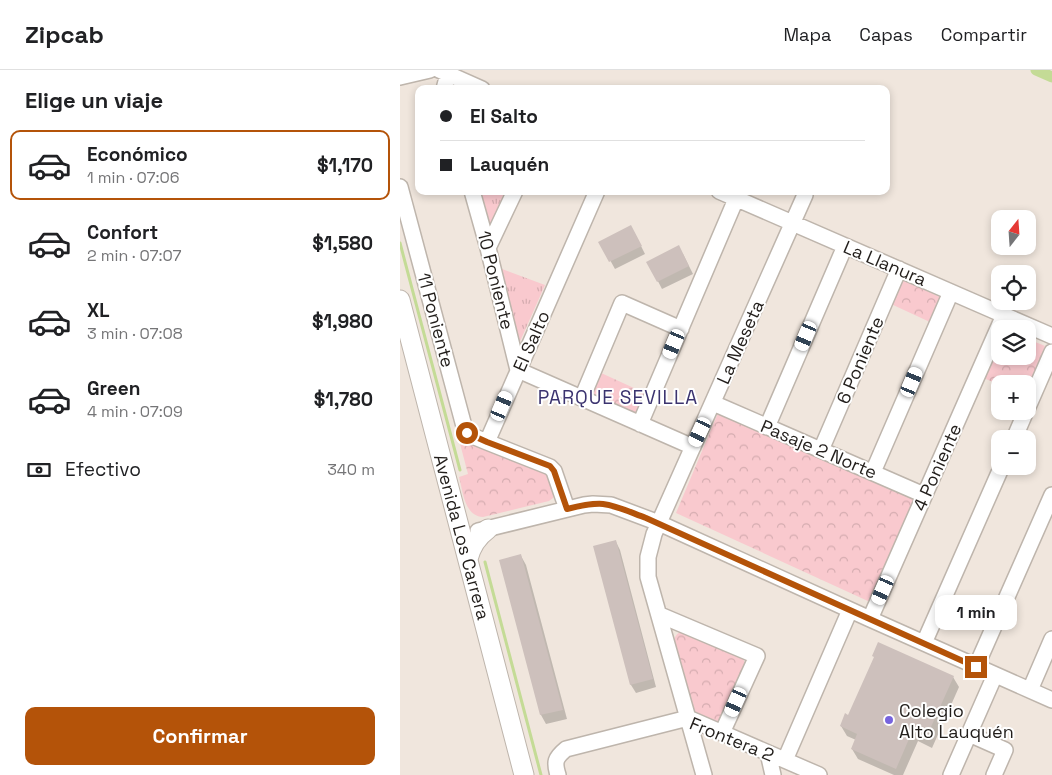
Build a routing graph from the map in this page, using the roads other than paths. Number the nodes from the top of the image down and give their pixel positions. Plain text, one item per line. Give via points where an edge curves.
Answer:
1 (430, 70) edge
2 (444, 72) edge
3 (400, 77) edge
4 (444, 85) edge
5 (473, 85) edge
6 (400, 186) edge
7 (473, 195) edge
8 (513, 195) edge
9 (595, 195) edge
10 (728, 195) edge
11 (805, 195) dead end
12 (736, 199) junction
13 (793, 223) junction
14 (845, 246) junction
15 (488, 248) junction
16 (899, 269) junction
17 (951, 292) junction
18 (400, 300) edge
19 (1004, 315) junction
20 (681, 329) junction
21 (1052, 336) edge
22 (1052, 352) edge
23 (518, 370) junction
24 (1036, 389) edge
25 (582, 398) junction
26 (713, 403) junction
27 (640, 424) junction
28 (767, 426) junction
29 (487, 442) junction
30 (693, 447) junction
31 (821, 450) junction
32 (873, 472) junction
33 (998, 475) edge
34 (924, 495) junction
35 (1052, 495) edge
36 (567, 509) junction
37 (455, 512) junction
38 (659, 524) junction
39 (488, 529) junction
40 (462, 536) junction
41 (468, 559) junction
42 (850, 610) junction
43 (660, 615) junction
44 (870, 619) junction
45 (1052, 639) edge
46 (924, 643) junction
47 (976, 667) junction
48 (995, 675) junction
49 (1030, 690) junction
50 (1052, 700) edge
51 (688, 718) junction
52 (722, 733) junction
53 (969, 734) junction
54 (768, 753) junction
55 (785, 760) junction
56 (524, 775) edge
57 (558, 775) edge
58 (704, 775) edge
59 (773, 775) edge
60 (819, 775) edge
61 (952, 775) edge
62 (994, 775) edge

1 - 3 street
2 - 4 street
2 - 5 street
6 - 29 street, 11 Poniente via 465,430
7 - 15 street, 10 Poniente
8 - 15 street
9 - 23 street, El Salto
10 - 12 street, La Llanura
11 - 13 street, La Meseta
12 - 13 street, La Llanura
12 - 20 street
13 - 14 street, La Llanura
13 - 26 street, La Meseta
14 - 16 street, La Llanura
14 - 28 street
15 - 23 street, 10 Poniente
16 - 17 street, La Llanura
16 - 31 street, 6 Poniente
17 - 19 street, La Llanura
17 - 32 street
18 - 37 main road, Avenida Los Carrera
19 - 21 street, La Llanura
19 - 34 street, 4 Poniente
20 - 25 street via 622,303
20 - 27 street
22 - 24 street
23 - 25 street
23 - 29 street, El Salto
25 - 27 street
26 - 28 street, Pasaje 2 Norte
26 - 30 street, La Meseta
27 - 30 street
28 - 31 street, Pasaje 2 Norte
29 - 36 street via 550,466
30 - 38 street, La Meseta
31 - 32 street, Pasaje 2 Norte
32 - 34 street, Pasaje 2 Norte
33 - 46 street
34 - 44 street, 4 Poniente
35 - 47 street
36 - 38 street via 602,504
36 - 39 street
37 - 39 main road
37 - 40 main road, Avenida Los Carrera
38 - 42 street
38 - 43 street, La Meseta via 650,545 647,567
39 - 40 street
39 - 41 main road via 473,544
40 - 41 main road, Avenida Los Carrera
41 - 56 main road, Avenida Los Carrera
42 - 44 street
42 - 55 street
43 - 51 street, La Meseta
43 - 52 street via 757,656
44 - 46 street
45 - 49 street
46 - 47 street
47 - 48 street
48 - 49 street
48 - 53 street
49 - 50 street
51 - 52 street, Frontera 2
51 - 57 street, Frontera 2 via 566,749 558,756 555,765
51 - 58 street, La Meseta
52 - 54 street, Frontera 2
53 - 61 street
53 - 62 street via 1005,750
54 - 55 street, Frontera 2
54 - 59 street
55 - 60 street, Frontera 2

